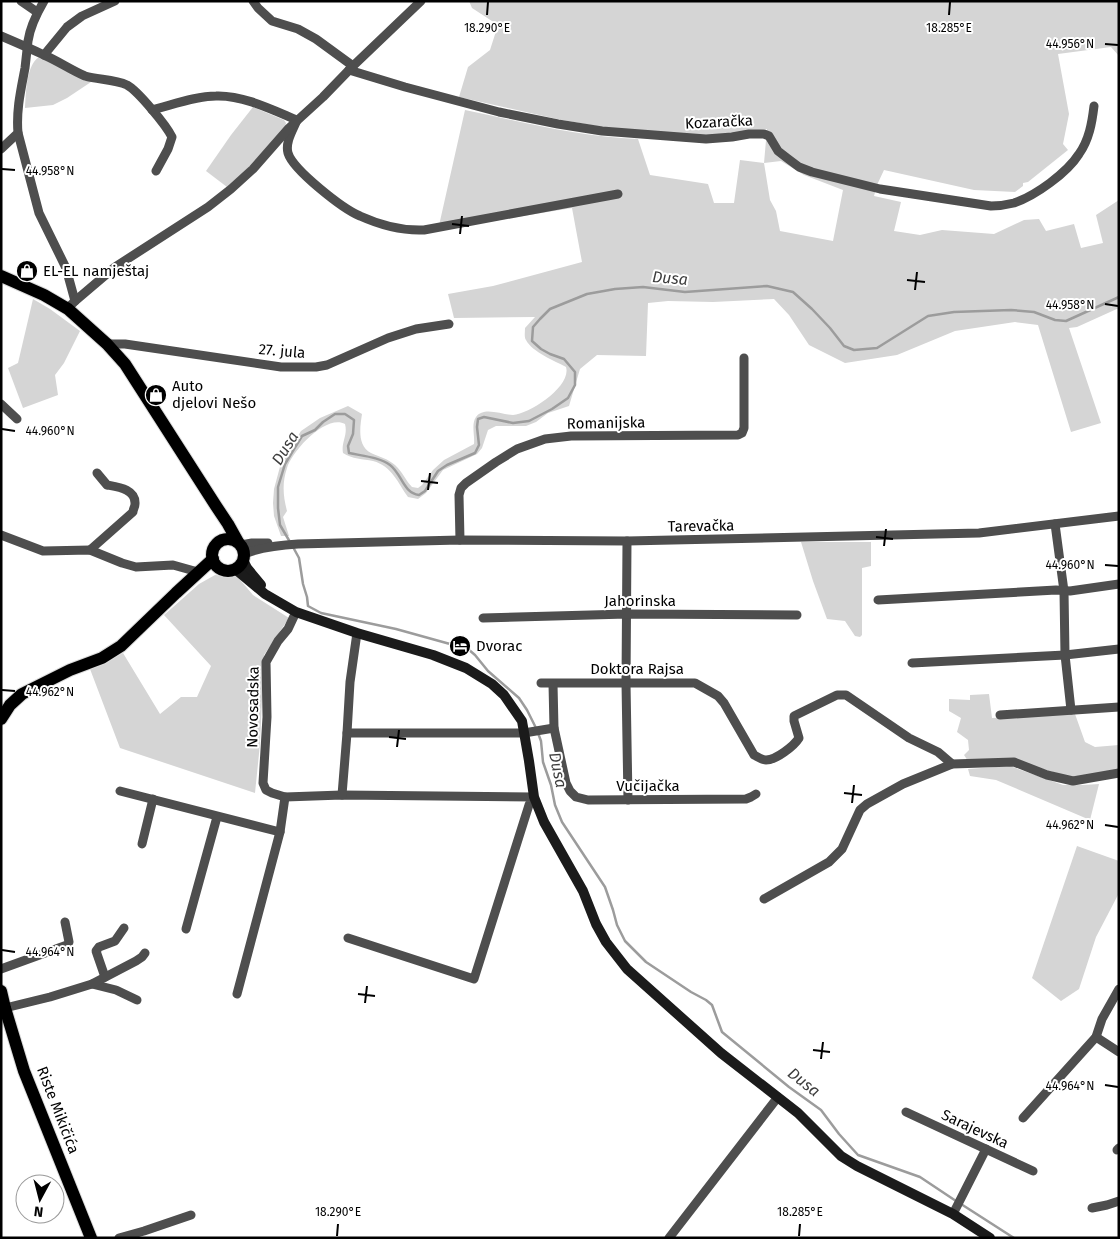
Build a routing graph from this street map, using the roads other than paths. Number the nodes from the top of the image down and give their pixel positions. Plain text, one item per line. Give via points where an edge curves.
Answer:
1 (21, 1) edge
2 (44, 1) edge
3 (115, 1) edge
4 (254, 1) edge
5 (421, 1) edge
6 (37, 12) junction
7 (1, 36) edge
8 (28, 49) junction
9 (44, 55) junction
10 (351, 68) junction
11 (1094, 106) dead end
12 (152, 110) junction
13 (297, 120) junction
14 (18, 133) junction
15 (1, 149) edge
16 (156, 171) dead end
17 (618, 194) dead end
18 (1, 276) edge
19 (71, 305) junction
20 (449, 324) dead end
21 (107, 344) junction
22 (744, 358) dead end
23 (1, 404) edge
24 (17, 419) dead end
25 (97, 473) dead end
26 (216, 506) junction
27 (1119, 516) edge
28 (1055, 524) junction
29 (1, 535) edge
30 (460, 540) junction
31 (220, 541) junction
32 (627, 541) junction
33 (90, 550) junction
34 (240, 554) junction
35 (217, 564) junction
36 (198, 572) junction
37 (1119, 584) edge
38 (1064, 591) junction
39 (176, 593) junction
40 (878, 600) dead end
41 (296, 612) junction
42 (627, 614) junction
43 (797, 615) dead end
44 (483, 618) dead end
45 (357, 633) junction
46 (1119, 649) edge
47 (1065, 655) junction
48 (912, 664) dead end
49 (626, 682) junction
50 (540, 684) dead end
51 (553, 684) junction
52 (1119, 707) edge
53 (1071, 710) junction
54 (2, 711) edge
55 (1000, 715) dead end
56 (551, 728) junction
57 (527, 732) junction
58 (347, 733) junction
59 (952, 764) junction
60 (1119, 773) edge
61 (120, 791) dead end
62 (756, 794) dead end
63 (342, 795) junction
64 (284, 797) junction
65 (534, 797) junction
66 (153, 799) junction
67 (628, 800) junction
68 (217, 816) junction
69 (280, 832) junction
70 (142, 844) dead end
71 (764, 899) dead end
72 (65, 922) dead end
73 (124, 928) dead end
74 (186, 929) dead end
75 (348, 938) dead end
76 (145, 953) dead end
77 (1, 969) edge
78 (106, 977) junction
79 (92, 984) junction
80 (1119, 989) edge
81 (1, 992) edge
82 (237, 994) dead end
83 (136, 1000) dead end
84 (5, 1008) junction
85 (1096, 1037) junction
86 (1119, 1052) edge
87 (778, 1098) junction
88 (906, 1112) dead end
89 (1023, 1118) dead end
90 (986, 1149) junction
91 (1033, 1171) dead end
92 (1119, 1201) edge
93 (1092, 1208) dead end
94 (955, 1211) junction
95 (191, 1215) dead end
96 (91, 1238) edge
97 (119, 1238) edge
98 (669, 1238) edge
99 (990, 1238) edge

1 - 6 street
2 - 6 street
3 - 9 street via 82,16 67,27
4 - 10 street, Kozaračka via 272,21 316,39
5 - 10 street
6 - 8 street
7 - 8 street
8 - 9 street
8 - 14 street via 19,99
9 - 12 street via 87,76 127,85
10 - 11 street, Kozaračka via 387,82 558,124 602,131 706,139 764,134 769,136 778,151 799,167 812,172 880,189 1002,206 1023,199 1065,170 1085,143
10 - 13 street
12 - 13 street via 204,97 232,97
12 - 16 street via 172,137
13 - 17 street via 288,142 292,162 308,179 358,215 385,225 424,230
13 - 19 street via 231,189 115,268
14 - 15 street
14 - 19 street via 39,213 66,268
18 - 19 main road
19 - 21 main road
20 - 21 street, 27. jula via 416,329 388,338 327,365 300,368
21 - 26 main road via 125,364
22 - 30 street, Romanijska via 742,433 545,439 517,450 466,482 459,495
23 - 24 street
25 - 33 street via 107,486 126,489 135,503 133,512
26 - 31 main road via 223,533
26 - 34 main road via 228,524
27 - 28 street, Tarevačka
28 - 32 street, Tarevačka via 978,533
28 - 38 street
29 - 33 street via 43,551
30 - 32 street, Tarevačka
30 - 34 street, Tarevačka via 291,544
31 - 34 main road via 229,539
31 - 35 main road via 213,549
32 - 42 street
33 - 36 street via 136,566 173,565
34 - 35 main road via 227,571
34 - 41 main road via 259,590
35 - 36 main road
35 - 39 main road via 208,574
36 - 39 main road
37 - 38 street
38 - 40 street
38 - 47 street
39 - 54 main road via 121,646 102,658 22,694
41 - 45 main road
41 - 64 street, Novosadska via 266,662 264,783 266,790
42 - 43 street, Jahorinska
42 - 44 street, Jahorinska
42 - 49 street
45 - 57 main road via 434,655 466,668 504,695
45 - 58 street
46 - 47 street
47 - 48 street
47 - 53 street
49 - 51 street, Doktora Rajsa
49 - 59 street, Doktora Rajsa via 695,683 710,690 724,703 754,755 761,759 773,759 796,743 799,738 794,716 837,695 846,695
49 - 67 street
50 - 51 street, Doktora Rajsa
51 - 56 street
52 - 53 street
53 - 55 street
56 - 57 street
56 - 67 street, Vučijačka via 566,783 576,798
57 - 58 street
57 - 65 main road
58 - 63 street
59 - 60 street via 1014,762 1047,776 1073,781
59 - 71 street via 903,784 867,804 860,810 842,849 829,862
61 - 66 street
62 - 67 street, Vučijačka via 746,799
63 - 64 street
63 - 65 street
64 - 69 street
65 - 75 street via 474,979
65 - 87 main road via 603,936 627,969 688,1025
66 - 68 street
66 - 70 street
68 - 69 street
68 - 74 street
69 - 82 street
72 - 77 street via 69,938 66,945
73 - 78 street via 115,941 96,951
76 - 78 street
78 - 79 street
79 - 83 street via 116,990
79 - 84 street
80 - 85 street
81 - 84 main road, Riste Mikičića
84 - 96 main road, Riste Mikičića via 24,1071
85 - 86 street
85 - 89 street
87 - 94 main road via 798,1113 841,1156
87 - 98 street
88 - 90 street, Sarajevska
90 - 91 street, Sarajevska
90 - 94 street
92 - 93 street
94 - 99 main road
95 - 97 street

